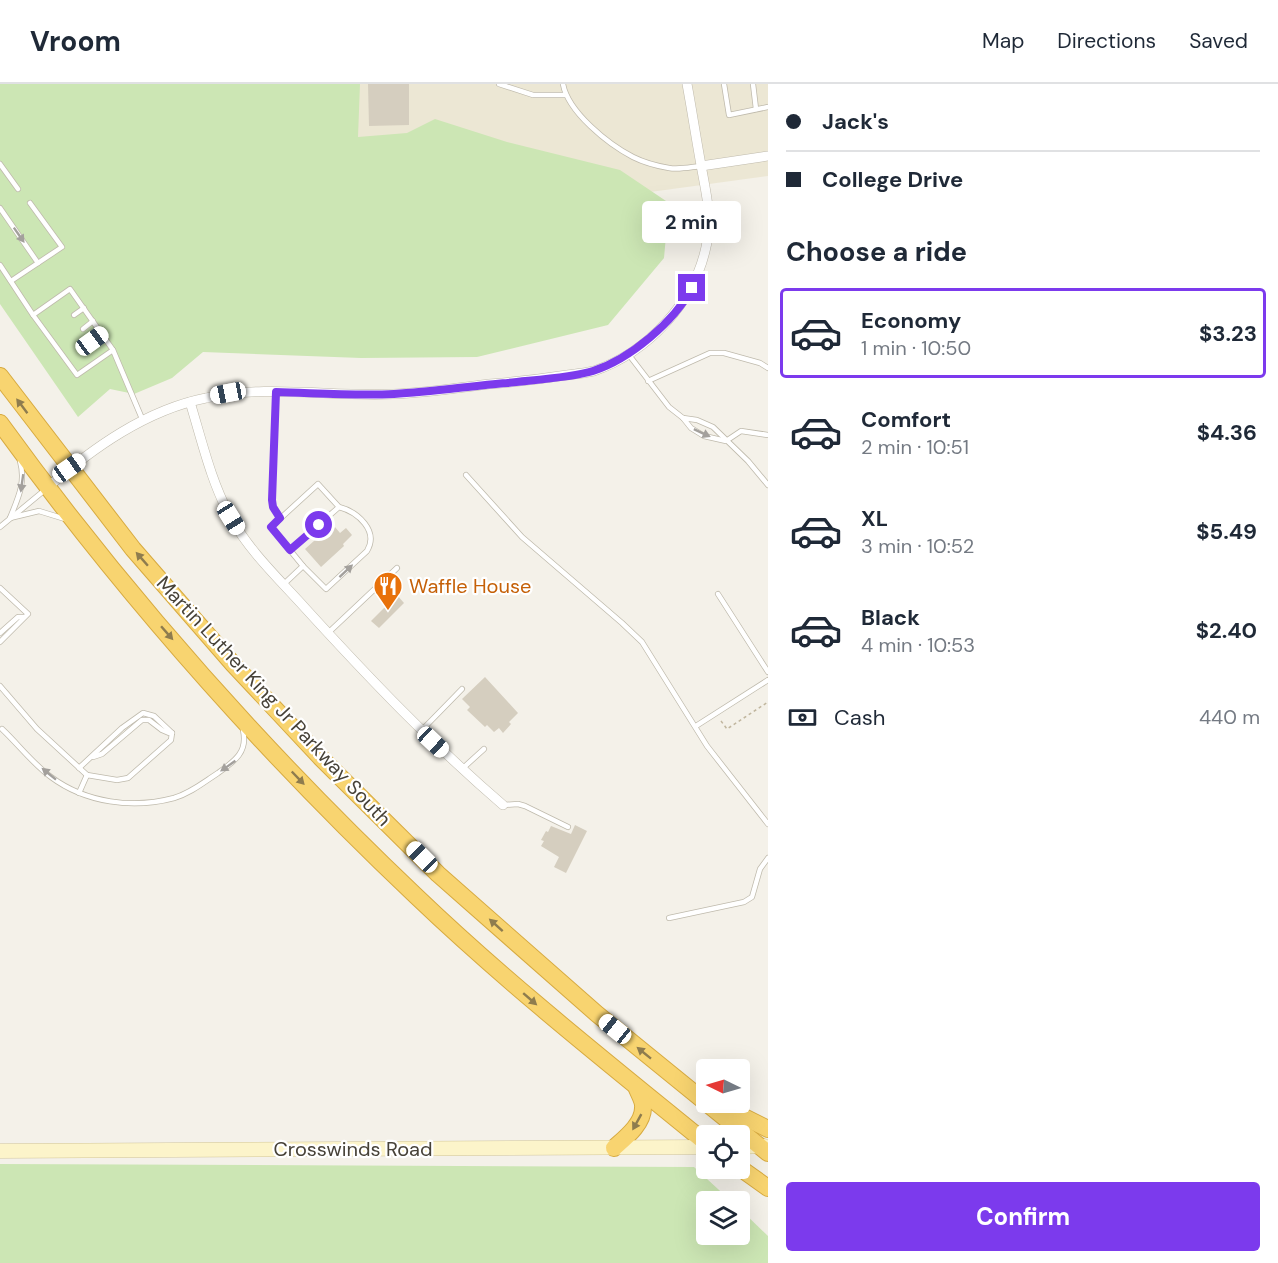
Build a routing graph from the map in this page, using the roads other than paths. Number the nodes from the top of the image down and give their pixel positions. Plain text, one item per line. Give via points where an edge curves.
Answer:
1 (498, 84) edge
2 (563, 84) edge
3 (687, 84) edge
4 (724, 84) edge
5 (753, 84) edge
6 (565, 95) junction
7 (768, 107) edge
8 (756, 109) junction
9 (768, 156) edge
10 (0, 164) edge
11 (701, 166) junction
12 (18, 189) dead end
13 (30, 204) dead end
14 (0, 208) edge
15 (38, 263) junction
16 (0, 265) edge
17 (11, 281) junction
18 (84, 308) junction
19 (33, 315) junction
20 (74, 315) dead end
21 (93, 321) junction
22 (54, 329) dead end
23 (82, 329) dead end
24 (47, 334) junction
25 (102, 334) junction
26 (92, 341) dead end
27 (63, 344) dead end
28 (57, 348) junction
29 (113, 350) junction
30 (627, 353) junction
31 (72, 355) dead end
32 (66, 360) junction
33 (768, 368) edge
34 (0, 376) edge
35 (648, 381) junction
36 (276, 392) junction
37 (190, 402) junction
38 (683, 418) junction
39 (143, 421) junction
40 (0, 423) edge
41 (768, 435) edge
42 (726, 441) junction
43 (16, 446) junction
44 (69, 468) junction
45 (466, 476) dead end
46 (768, 486) edge
47 (48, 487) junction
48 (339, 507) junction
49 (10, 518) junction
50 (280, 518) junction
51 (76, 523) junction
52 (0, 527) edge
53 (290, 550) junction
54 (303, 566) junction
55 (397, 568) dead end
56 (284, 584) junction
57 (0, 588) edge
58 (718, 594) dead end
59 (24, 617) junction
60 (0, 633) edge
61 (328, 633) junction
62 (0, 642) edge
63 (768, 672) edge
64 (768, 680) edge
65 (0, 686) edge
66 (462, 689) dead end
67 (238, 716) junction
68 (696, 726) junction
69 (1, 729) edge
70 (421, 731) junction
71 (484, 749) dead end
72 (80, 768) junction
73 (462, 770) junction
74 (87, 775) junction
75 (79, 793) junction
76 (503, 805) joint
77 (768, 824) edge
78 (568, 827) dead end
79 (768, 858) edge
80 (669, 918) dead end
81 (637, 1089) junction
82 (690, 1090) junction
83 (696, 1093) edge
84 (737, 1113) edge
85 (768, 1129) edge
86 (696, 1137) edge
87 (696, 1145) edge
88 (750, 1147) edge
89 (614, 1148) junction
90 (765, 1148) edge
91 (0, 1151) edge
92 (750, 1175) edge
93 (768, 1188) edge

1 - 6 lane via 533,95
2 - 6 lane
3 - 11 street
4 - 8 lane via 729,115
5 - 8 lane
6 - 11 lane via 601,135 633,157 670,168
7 - 8 lane
9 - 11 street
10 - 12 lane
11 - 30 street via 710,221 698,275 685,300 666,322
13 - 15 lane via 62,247
14 -> 15 lane
15 - 17 lane
16 - 17 lane
17 - 19 lane
18 - 19 lane via 70,289
18 - 20 lane
18 - 21 lane
19 - 24 lane
21 - 23 lane
21 - 25 lane
22 - 24 lane
24 - 28 lane
25 - 26 lane
25 - 29 lane
27 - 28 lane
28 - 32 lane
29 - 32 lane via 77,375
29 - 39 lane
30 - 35 lane
30 - 36 street via 592,371 543,379 393,394
31 - 32 lane
33 - 35 lane via 724,353 710,353
44 -> 34 highway, Martin Luther King Jr Parkway South
35 - 38 lane
36 - 37 street via 228,393
36 - 50 lane via 272,500
37 - 39 street
37 - 56 street via 214,479 231,518
38 -> 42 lane via 704,436
38 - 42 lane via 713,427
39 - 44 street
40 - 43 highway, Martin Luther King Jr Parkway South
41 - 42 lane via 741,431
42 - 46 lane
43 - 47 highway, Martin Luther King Jr Parkway South
43 -> 49 lane via 24,473 23,489
44 - 47 street
82 -> 44 highway, Martin Luther King Jr Parkway South via 438,874 321,758 133,549
45 - 68 lane via 522,537 642,642
47 - 49 lane
47 - 51 highway, Martin Luther King Jr Parkway South
48 - 50 lane via 318,484
48 - 53 lane
54 -> 48 lane via 326,589 369,548 369,530 356,513
49 - 51 lane via 39,511
49 - 52 lane
50 - 53 lane via 271,527
51 -> 67 highway, Martin Luther King Jr Parkway South
53 - 54 lane
54 - 56 lane
55 - 61 lane
56 - 61 street
57 - 59 lane via 28,614
58 - 63 lane
59 - 60 lane via 18,617
59 - 62 lane
61 - 70 street
64 - 68 lane
65 - 72 lane via 37,729
66 - 70 lane
67 -> 75 lane via 245,746 238,759 196,789 176,798 145,803 108,802
67 -> 81 highway, Martin Luther King Jr Parkway South via 418,898
68 - 77 lane
75 -> 69 lane via 51,777
70 - 73 street
71 - 73 lane
72 - 74 lane
72 - 74 lane via 142,720 172,733 171,740 128,778
73 - 76 street
74 - 75 lane
76 - 78 lane via 525,806
79 - 80 lane via 760,869 752,897 744,902
81 - 86 highway, Martin Luther King Jr Parkway South
81 -> 89 highway via 644,1106 641,1116
82 - 83 highway
82 - 90 highway
84 - 85 highway
87 - 89 street, Crosswinds Road
88 - 90 street
89 - 91 street, Crosswinds Road
92 - 93 highway

